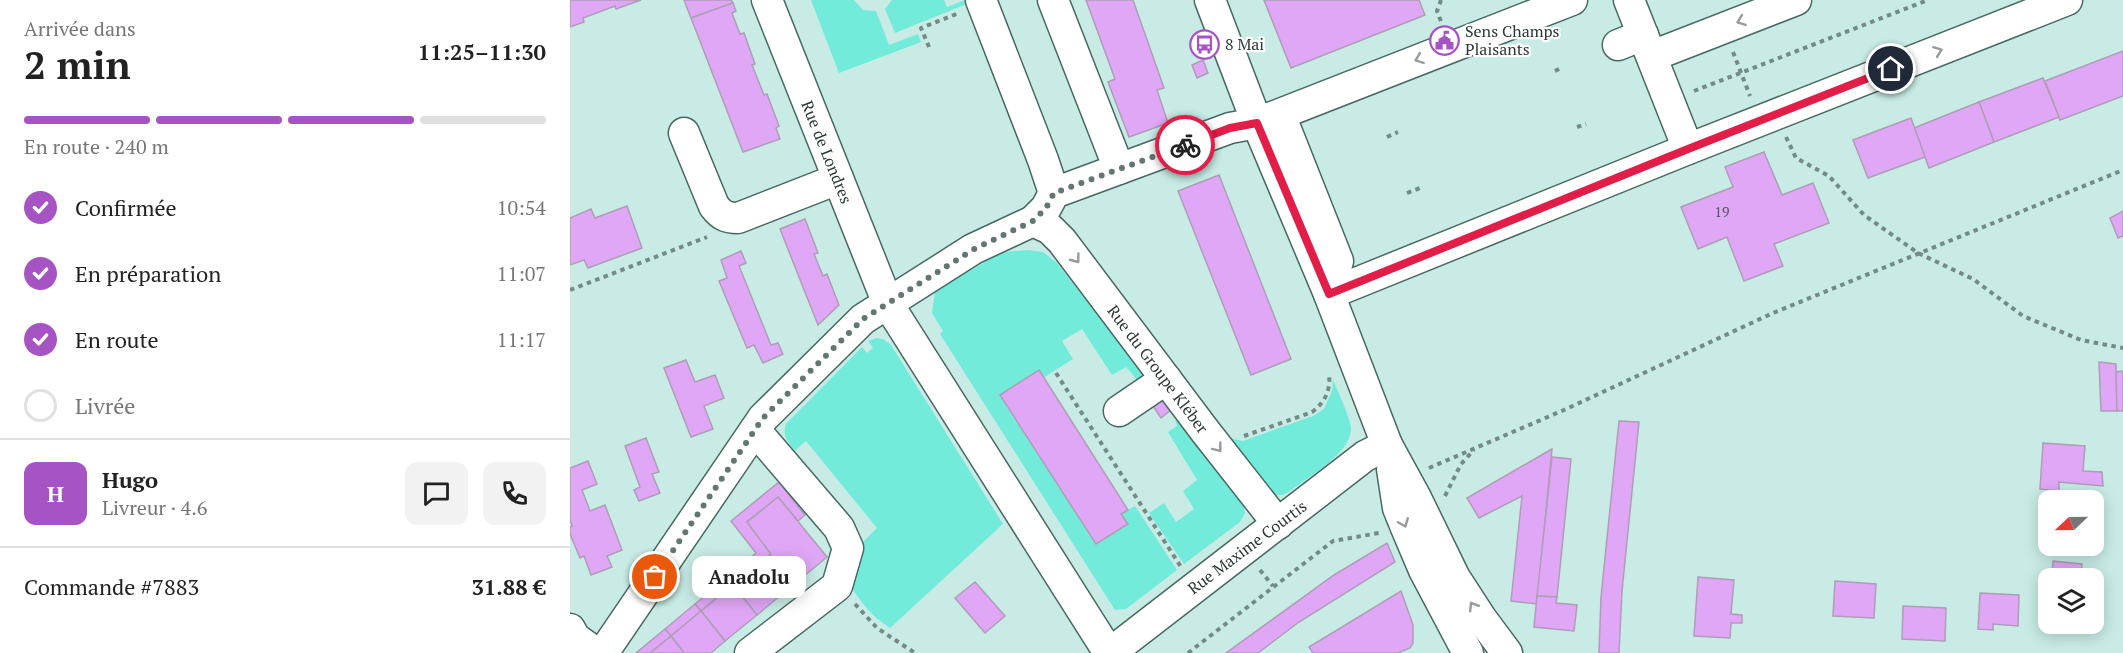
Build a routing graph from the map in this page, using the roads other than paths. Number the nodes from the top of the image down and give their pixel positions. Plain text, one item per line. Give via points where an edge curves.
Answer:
1 (766, 0) edge
2 (1053, 0) edge
3 (1210, 0) edge
4 (1572, 0) edge
5 (1629, 0) edge
6 (1796, 0) edge
7 (2067, 0) edge
8 (982, 2) edge
9 (1638, 45) junction
10 (1264, 120) junction
11 (684, 133) dead end
12 (1688, 149) junction
13 (1119, 169) junction
14 (838, 179) junction
15 (1054, 193) junction
16 (1033, 221) junction
17 (1329, 294) junction
18 (888, 304) junction
19 (1166, 379) junction
20 (1119, 411) dead end
21 (755, 430) junction
22 (1388, 445) junction
23 (1278, 524) junction
24 (1424, 570) junction
25 (570, 629) edge
26 (596, 653) edge
27 (603, 653) edge
28 (750, 653) edge
29 (1110, 653) edge
30 (1450, 653) edge
31 (1467, 653) edge
32 (1507, 653) edge

1 - 14 street, Rue de Londres
2 - 13 street
3 - 10 street
4 -> 10 street
5 - 9 street
6 -> 9 street
12 -> 7 street
8 - 15 street via 1012,98
9 - 12 street via 1658,98
10 - 13 street via 1230,128
10 - 17 street
10 - 17 street via 1285,127 1328,224 1338,261
11 - 14 street via 714,206 728,218 738,218
12 - 17 street
13 - 15 street
14 - 18 street, Rue de Londres
15 - 16 street
16 - 18 street via 974,249
16 -> 19 street, Rue du Groupe Kléber via 1050,229 1062,241
17 - 22 street
18 - 21 street via 863,319
18 - 29 street, Rue de Londres
19 - 20 street
19 -> 23 street, Rue du Groupe Kléber
21 - 27 street
21 - 28 street via 839,528 848,548 837,585
22 - 23 street, Rue Maxime Courtis via 1365,456
22 -> 24 street via 1398,508
32 -> 22 street via 1455,578
23 - 29 street, Rue Maxime Courtis
24 - 30 street via 1448,634
24 - 31 street
25 - 26 street via 575,638

